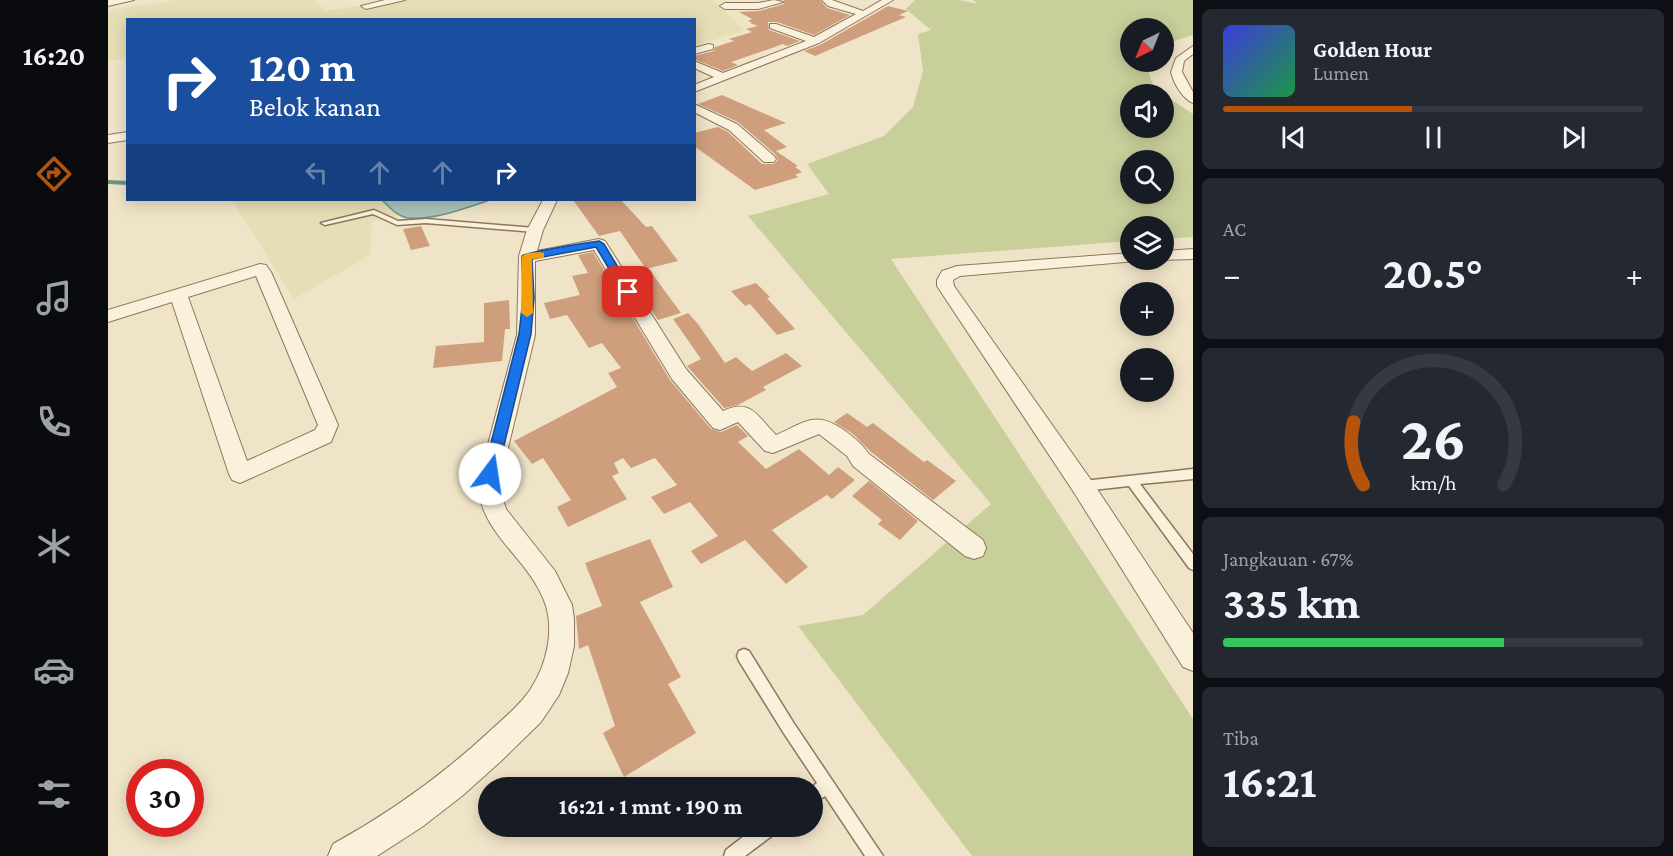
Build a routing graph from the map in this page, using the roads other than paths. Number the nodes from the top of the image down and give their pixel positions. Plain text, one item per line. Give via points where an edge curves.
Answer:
1 (130, 0) edge
2 (401, 0) edge
3 (775, 0) edge
4 (826, 0) edge
5 (883, 1) edge
6 (108, 3) edge
7 (366, 6) dead end
8 (725, 6) dead end
9 (865, 14) junction
10 (773, 26) dead end
11 (815, 41) junction
12 (709, 46) dead end
13 (1193, 49) edge
14 (696, 50) edge
15 (696, 65) edge
16 (723, 78) junction
17 (696, 88) edge
18 (1193, 99) edge
19 (696, 108) edge
20 (126, 136) edge
21 (108, 139) edge
22 (769, 159) dead end
23 (550, 201) edge
24 (325, 223) dead end
25 (535, 230) junction
26 (1193, 254) edge
27 (1174, 255) edge
28 (527, 256) junction
29 (1120, 259) edge
30 (178, 293) junction
31 (108, 316) edge
32 (1193, 474) edge
33 (1133, 483) junction
34 (1083, 486) junction
35 (974, 548) dead end
36 (1193, 564) edge
37 (744, 656) dead end
38 (1193, 657) edge
39 (827, 785) junction
40 (823, 788) edge
41 (757, 837) edge
42 (345, 856) edge
43 (732, 856) edge
44 (875, 856) edge

1 - 6 street
2 - 7 street
3 - 8 street via 778,2 758,6
4 - 9 street
5 - 9 street
9 - 11 street
10 - 11 street
11 - 16 street
12 - 14 street
13 - 18 street via 1177,62 1175,73
15 - 16 street
16 - 17 street
19 - 22 street via 733,127
20 - 21 street
23 - 25 street
24 - 25 lane via 374,212 397,223 426,221
25 - 28 street
26 - 27 street
28 - 35 street via 599,244 679,374 720,422 740,412 773,445 824,427
28 - 42 street via 525,334 490,474 488,498 497,517 555,594 562,624 555,671 542,698 491,751 429,803
29 - 34 street via 957,271 945,280
30 - 30 street via 240,474 322,436 328,425 263,272 255,269
30 - 31 street
32 - 33 lane
33 - 34 lane
33 - 36 lane
34 - 38 street
37 - 39 lane
39 - 40 lane
39 - 44 lane
41 - 43 lane

